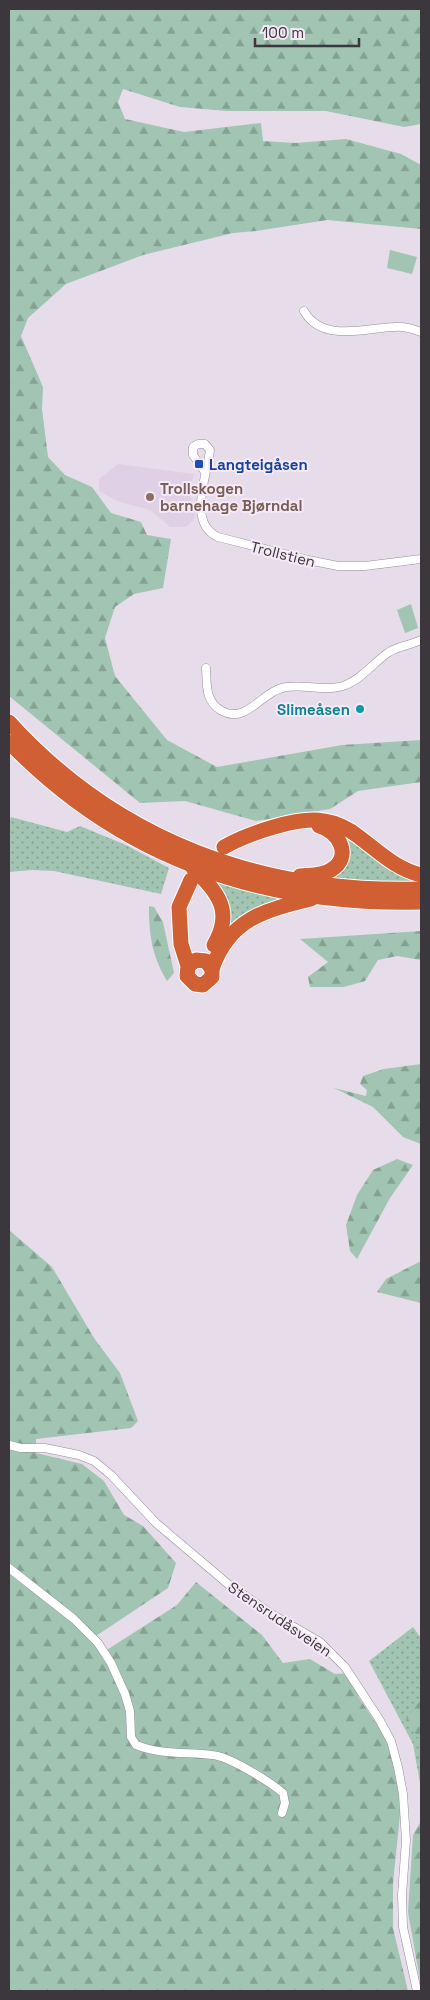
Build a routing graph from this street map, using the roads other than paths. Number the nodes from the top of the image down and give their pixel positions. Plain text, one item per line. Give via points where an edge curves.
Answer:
1 (304, 311) dead end
2 (421, 332) edge
3 (205, 472) dead end
4 (421, 559) edge
5 (421, 640) edge
6 (206, 668) dead end
7 (9, 722) edge
8 (9, 742) edge
9 (306, 822) junction
10 (224, 847) dead end
11 (188, 864) junction
12 (421, 875) edge
13 (280, 878) junction
14 (192, 880) dead end
15 (421, 889) edge
16 (318, 898) junction
17 (421, 902) edge
18 (200, 963) junction
19 (9, 1445) edge
20 (9, 1568) edge
21 (282, 1813) dead end
22 (417, 1991) edge

1 - 2 street via 312,323 332,329 356,332 394,327
3 - 4 street, Trollstien via 202,518 209,531 218,537 338,566
5 - 6 street via 389,652 347,684 282,688 239,714 224,713 211,702
7 - 13 highway via 67,778 140,826 224,863
8 - 11 highway via 80,804 116,828
9 - 10 highway via 259,832
9 - 12 highway via 324,821 339,825 398,866
9 - 13 highway via 327,828 336,835 342,846 339,862 324,873
11 - 16 highway via 257,887
11 - 18 highway via 216,893 224,913 218,938
13 - 15 highway via 357,888
14 - 18 highway via 179,907 181,944
16 - 17 highway via 354,902
16 - 18 highway via 271,909 237,928
19 - 22 street, Stensrudåsveien via 45,1448 94,1461 156,1523 228,1584 272,1615 320,1642 345,1667 391,1741 398,1766 406,1840 402,1921
20 - 21 street via 74,1619 98,1643 125,1694 130,1711 131,1737 136,1746 221,1757 283,1793

